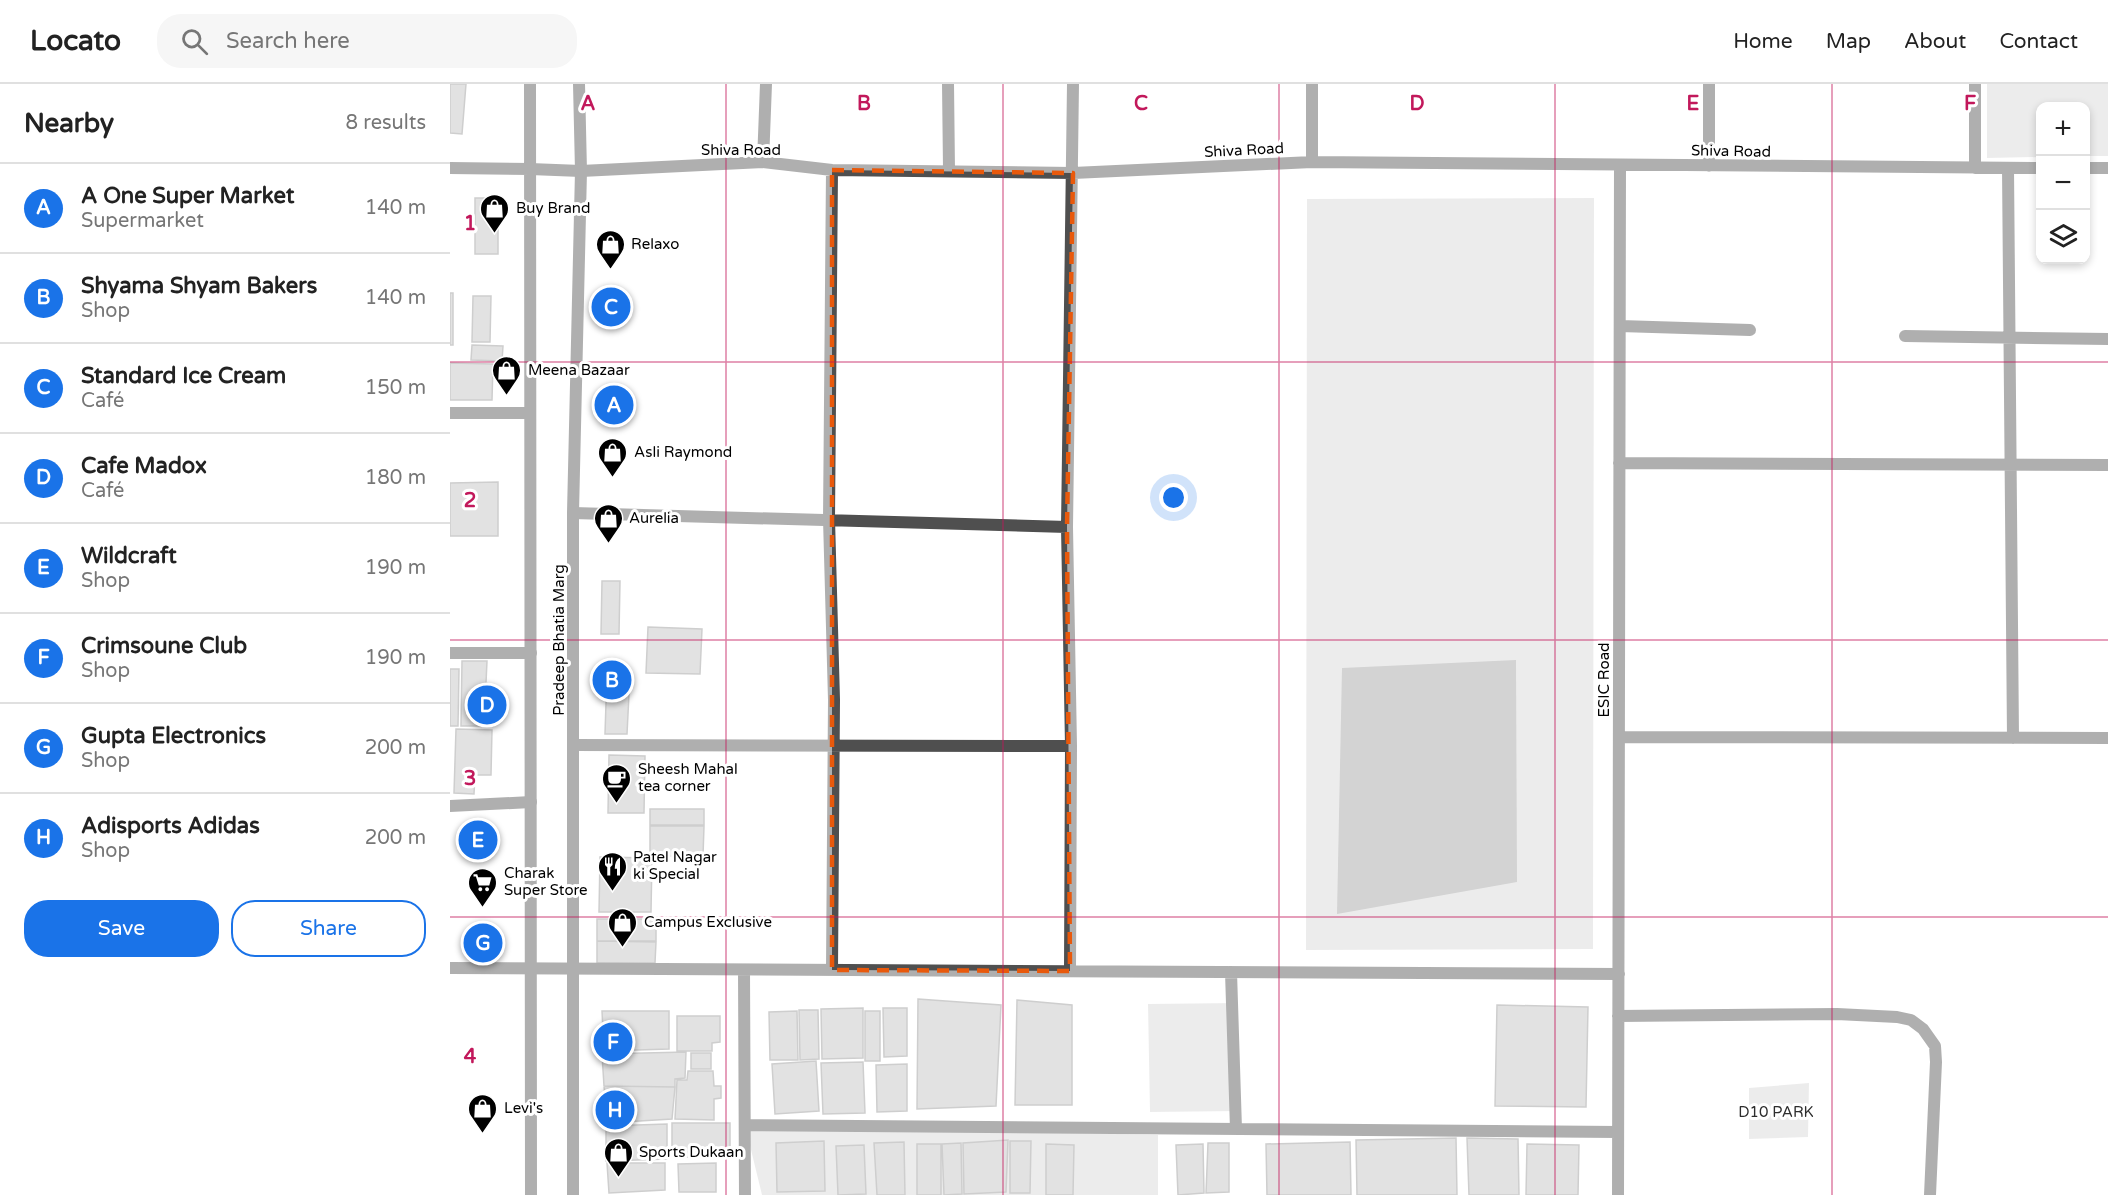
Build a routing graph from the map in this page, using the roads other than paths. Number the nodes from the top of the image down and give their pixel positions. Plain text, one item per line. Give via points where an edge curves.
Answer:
1 (530, 84) edge
2 (579, 84) edge
3 (765, 84) edge
4 (948, 84) edge
5 (1073, 84) edge
6 (1312, 84) edge
7 (1709, 84) edge
8 (1975, 84) edge
9 (763, 162) junction
10 (1312, 162) junction
11 (1620, 165) junction
12 (1709, 166) junction
13 (450, 168) edge
14 (1975, 168) junction
15 (2008, 168) junction
16 (2036, 168) edge
17 (2090, 168) edge
18 (2108, 168) edge
19 (530, 169) junction
20 (949, 169) junction
21 (832, 170) junction
22 (581, 171) junction
23 (1073, 173) junction
24 (1620, 326) junction
25 (1750, 330) dead end
26 (1905, 336) dead end
27 (2010, 339) junction
28 (2108, 339) edge
29 (450, 413) edge
30 (530, 413) junction
31 (1619, 463) junction
32 (2011, 464) junction
33 (2108, 465) edge
34 (573, 513) junction
35 (829, 519) junction
36 (1068, 527) junction
37 (450, 653) edge
38 (531, 653) junction
39 (1619, 737) junction
40 (2013, 738) junction
41 (2108, 738) edge
42 (574, 745) junction
43 (832, 745) junction
44 (1071, 746) junction
45 (531, 802) junction
46 (450, 806) edge
47 (450, 968) edge
48 (574, 968) junction
49 (531, 969) junction
50 (744, 970) junction
51 (832, 970) junction
52 (1070, 971) junction
53 (1231, 972) junction
54 (1619, 974) junction
55 (1618, 1016) junction
56 (745, 1125) junction
57 (1236, 1129) junction
58 (1618, 1132) junction
59 (531, 1195) edge
60 (573, 1195) edge
61 (745, 1195) edge
62 (1618, 1195) edge
63 (1930, 1195) edge

1 - 19 street, Pradeep Bhatia Marg
2 - 22 street, Pradeep Bhatia Marg
3 - 9 street
4 - 20 street
5 - 23 street
6 - 10 street
7 - 12 street
8 - 14 street
9 - 21 street, Shiva Road
9 - 22 street, Shiva Road
10 - 11 street, Shiva Road
10 - 23 street, Shiva Road
11 - 12 street, Shiva Road
11 - 24 street, ESIC Road
12 - 14 street, Shiva Road
13 - 19 street, Shiva Road
14 - 15 street, Shiva Road
15 - 16 street, Shiva Road
15 - 27 street
17 - 18 street
19 - 22 street, Shiva Road
19 - 30 street, Pradeep Bhatia Marg
20 - 21 street, Shiva Road
20 - 23 street, Shiva Road
21 - 35 street
22 - 34 street, Pradeep Bhatia Marg
23 - 36 street
24 - 25 street
24 - 31 street, ESIC Road
26 - 27 street
27 - 28 street
27 - 32 street
29 - 30 street
30 - 38 street, Pradeep Bhatia Marg
31 - 32 street
31 - 39 street, ESIC Road
32 - 33 street
32 - 40 street
34 - 35 street
34 - 42 street, Pradeep Bhatia Marg
35 - 36 street
35 - 43 street
36 - 44 street
37 - 38 street
38 - 45 street, Pradeep Bhatia Marg
39 - 40 street
39 - 54 street, ESIC Road
40 - 41 street
42 - 43 street
42 - 48 street, Pradeep Bhatia Marg
43 - 44 street
43 - 51 street
44 - 52 street
45 - 46 street
45 - 49 street, Pradeep Bhatia Marg
47 - 49 street
48 - 49 street
48 - 50 street
48 - 60 street, Pradeep Bhatia Marg
49 - 59 street, Pradeep Bhatia Marg
50 - 51 street
50 - 56 street
51 - 52 street
52 - 53 street
53 - 54 street
53 - 57 street
54 - 55 street, ESIC Road
55 - 58 street, ESIC Road
55 - 63 street via 1837,1014 1911,1020 1935,1046
56 - 57 street
56 - 61 street
57 - 58 street
58 - 62 street, ESIC Road

